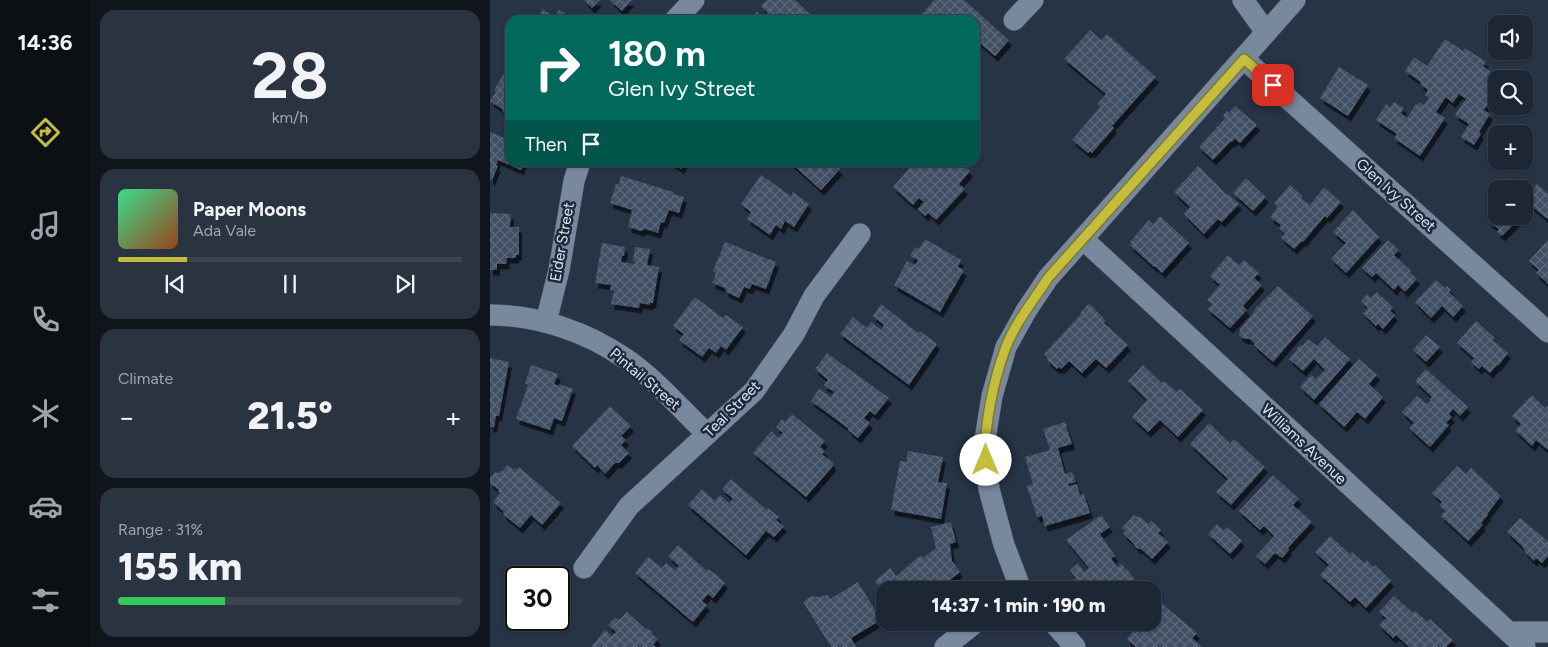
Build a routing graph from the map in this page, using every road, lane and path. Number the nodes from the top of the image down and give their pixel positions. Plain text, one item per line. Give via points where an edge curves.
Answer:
1 (694, 0) edge
2 (1033, 0) edge
3 (1243, 0) edge
4 (1295, 0) edge
5 (680, 15) edge
6 (1014, 20) dead end
7 (1266, 32) junction
8 (1244, 59) junction
9 (578, 167) edge
10 (860, 234) dead end
11 (1084, 240) junction
12 (490, 315) edge
13 (546, 322) junction
14 (1548, 332) edge
15 (707, 434) junction
16 (584, 568) dead end
17 (1017, 581) edge
18 (965, 631) edge
19 (1061, 631) edge
20 (1509, 632) junction
21 (1548, 632) edge
22 (946, 647) edge
23 (1076, 647) edge
24 (1525, 647) edge

1 - 5 street
2 - 6 street
3 - 7 street
4 - 7 street
7 - 8 street
8 - 11 street
8 - 14 street, Glen Ivy Street
9 - 13 street, Eider Street
10 - 15 street, Teal Street via 814,296 794,334 754,391
11 - 17 street via 1048,278 1026,311 1006,346 992,396 984,446 988,489
11 - 20 street, Williams Avenue
12 - 13 street, Pintail Street
13 - 15 street, Pintail Street via 603,344 627,360
15 - 16 street, Teal Street via 629,506
18 - 22 street
19 - 23 street
20 - 21 street
20 - 24 street, Williams Avenue

